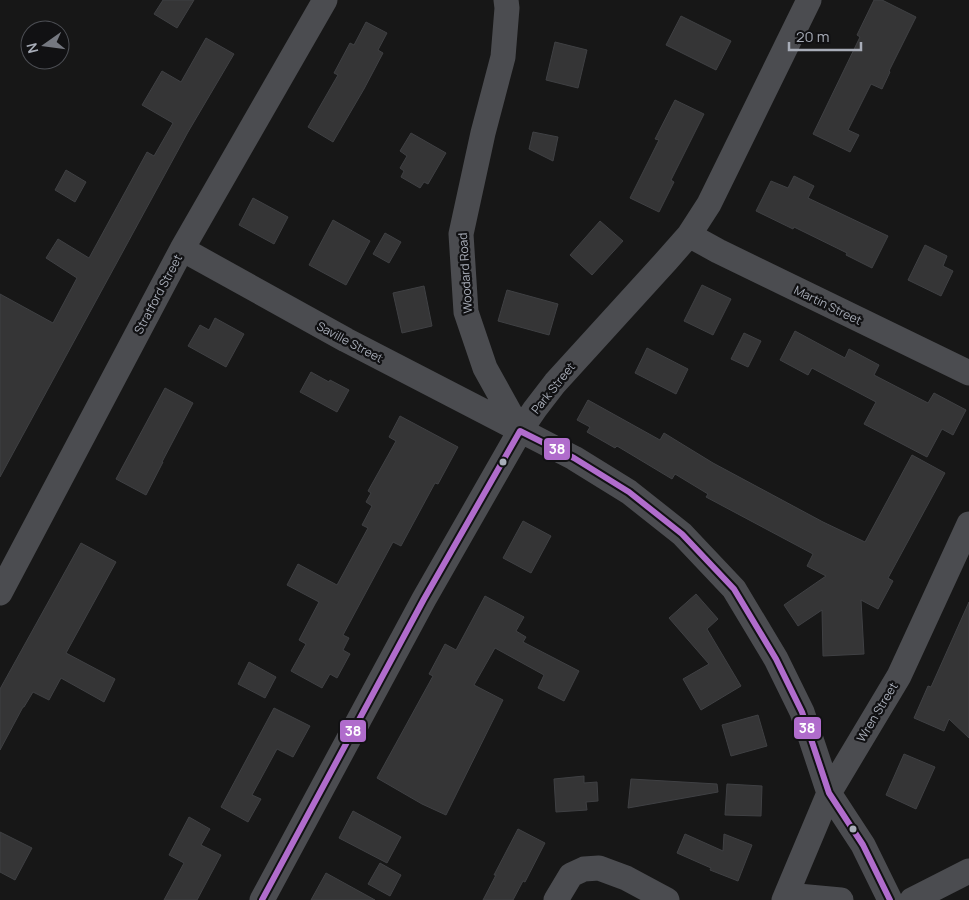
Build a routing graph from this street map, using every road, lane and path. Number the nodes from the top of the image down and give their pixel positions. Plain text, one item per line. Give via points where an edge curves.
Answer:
1 (325, 0) edge
2 (506, 0) edge
3 (810, 0) edge
4 (689, 235) junction
5 (182, 249) junction
6 (969, 373) edge
7 (520, 430) junction
8 (969, 524) edge
9 (0, 593) edge
10 (829, 794) junction
11 (969, 871) edge
12 (785, 897) edge
13 (262, 900) edge
14 (556, 900) edge
15 (667, 900) edge
16 (841, 900) edge
17 (890, 900) edge
18 (912, 900) edge

1 - 5 street, Stratford Street
2 - 7 street, Woodard Road via 503,57 461,234 466,312 485,368
3 - 4 street, Park Street via 709,204
4 - 6 street, Martin Street
4 - 7 street, Park Street via 555,383
5 - 7 street, Saville Street via 346,340
5 - 9 street, Stratford Street
7 - 10 street via 629,492 682,534 734,589 776,659 802,712
7 - 13 street, Park Street via 424,599
8 - 10 street, Wren Street via 899,676
10 - 12 street, Wren Street
10 - 17 street via 863,845
11 - 18 street
12 - 16 street
14 - 15 street via 571,875 584,868 599,868

